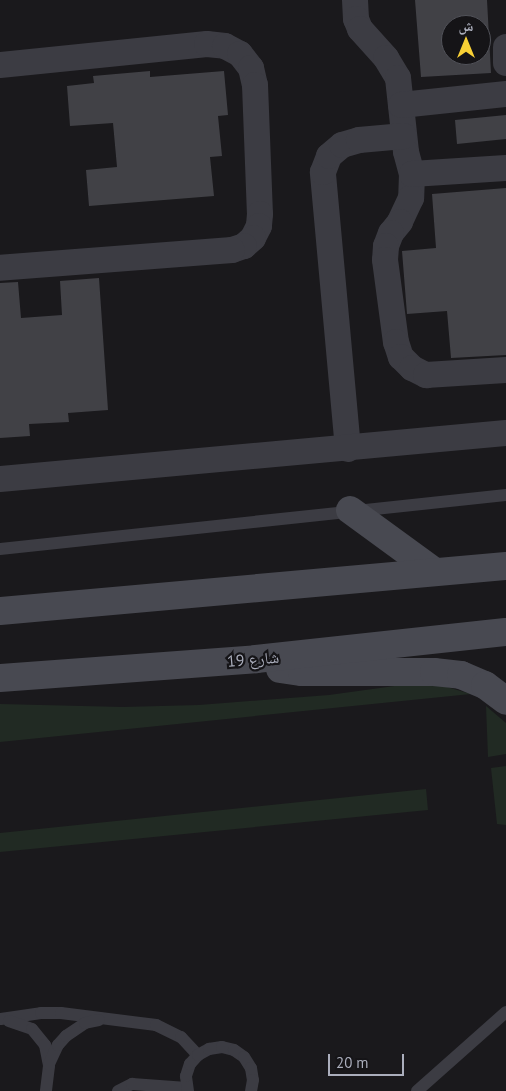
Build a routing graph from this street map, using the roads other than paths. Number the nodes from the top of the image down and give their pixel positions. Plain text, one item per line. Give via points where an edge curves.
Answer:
1 (355, 0) edge
2 (506, 48) edge
3 (506, 63) edge
4 (0, 65) edge
5 (506, 94) edge
6 (401, 105) junction
7 (404, 136) junction
8 (506, 168) edge
9 (412, 174) junction
10 (0, 268) edge
11 (506, 370) edge
12 (506, 433) edge
13 (348, 449) junction
14 (0, 479) edge
15 (506, 494) edge
16 (350, 510) junction
17 (0, 549) edge
18 (506, 566) edge
19 (435, 572) junction
20 (0, 611) edge
21 (506, 632) edge
22 (256, 659) junction
23 (0, 678) edge
24 (506, 701) edge
25 (506, 1012) edge
26 (0, 1019) edge
27 (108, 1019) junction
28 (198, 1055) junction
29 (49, 1066) junction
30 (188, 1089) edge
31 (46, 1091) edge
32 (118, 1091) edge
33 (251, 1091) edge
34 (417, 1091) edge

1 - 6 street via 360,29 392,68 400,89
2 - 3 street
4 - 10 street via 207,44 225,46 240,54 251,68 255,85 260,214 253,238 232,250
5 - 6 street
6 - 7 street
7 - 9 street
7 - 13 street via 359,140 342,145 329,156 323,172
8 - 9 street
9 - 11 street via 411,198 391,233 385,260 401,357 426,375
12 - 13 street
13 - 14 street
15 - 16 lane
16 - 17 lane
16 - 19 main road
18 - 19 main road
19 - 20 main road
21 - 22 main road, شارع 19
22 - 23 main road, شارع 19
22 - 24 main road via 278,669 296,672 398,671 461,675 485,685
25 - 34 lane
26 - 27 lane via 41,1013
26 - 29 lane via 23,1024 40,1036
27 - 28 lane via 171,1030
27 - 29 lane via 86,1023 66,1036 58,1045
28 - 30 lane via 186,1076
28 - 33 lane via 222,1047 234,1050 251,1068
29 - 31 lane
30 - 32 lane via 132,1084

